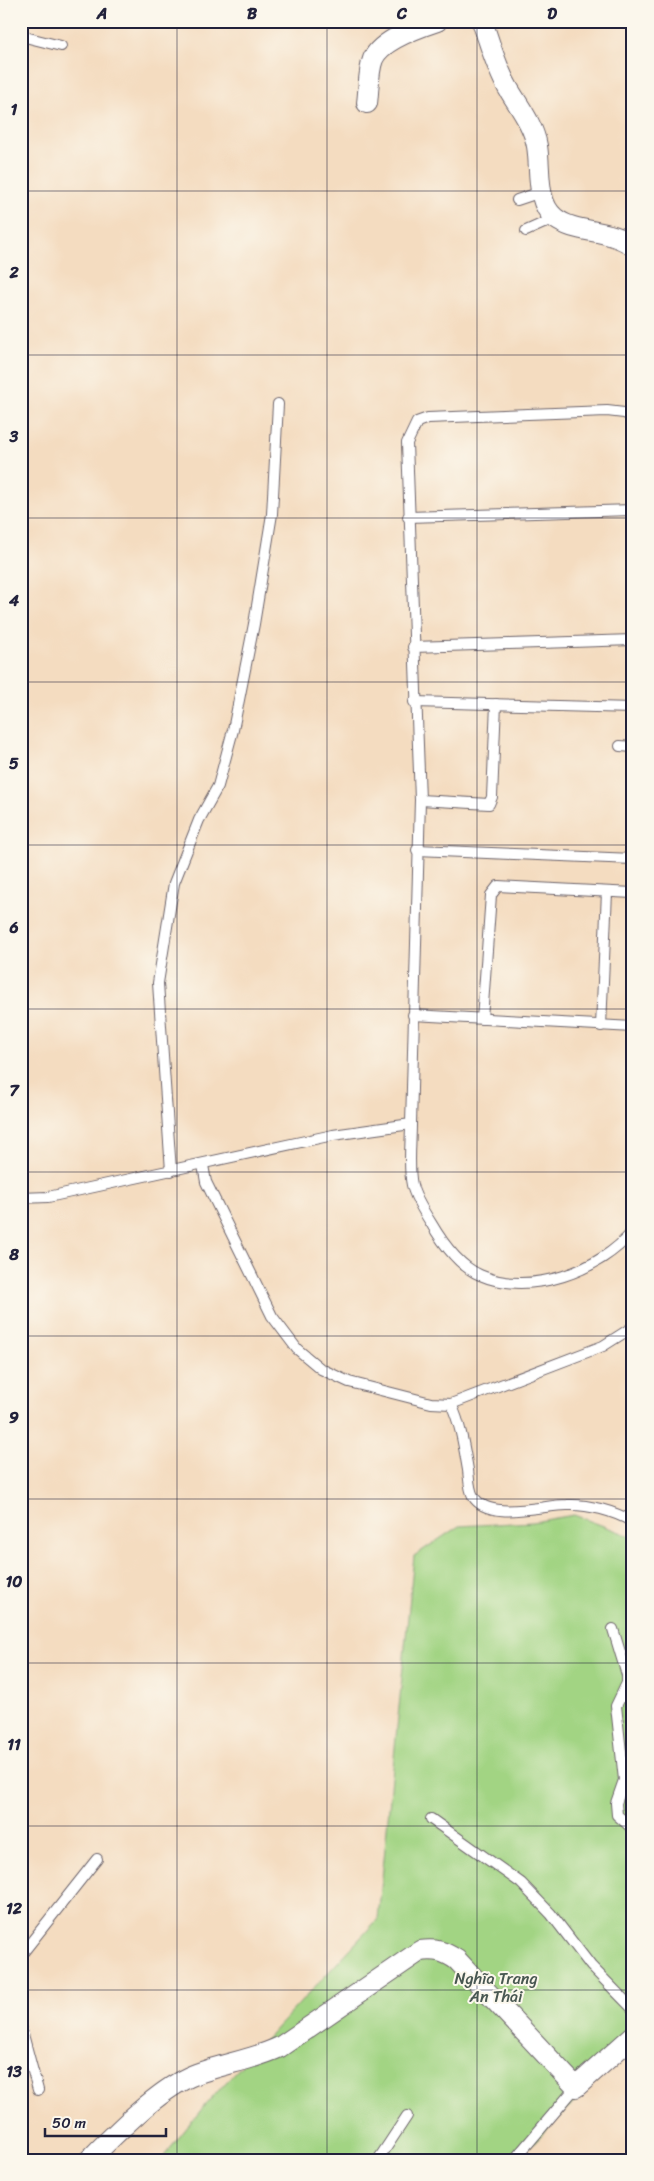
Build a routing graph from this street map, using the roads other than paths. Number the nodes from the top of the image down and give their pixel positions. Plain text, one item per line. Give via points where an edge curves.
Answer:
1 (437, 21) edge
2 (482, 21) edge
3 (21, 36) edge
4 (61, 46) dead end
5 (367, 103) dead end
6 (541, 192) junction
7 (517, 200) dead end
8 (555, 218) junction
9 (526, 231) dead end
10 (633, 246) edge
11 (278, 404) dead end
12 (633, 417) edge
13 (633, 510) edge
14 (408, 517) junction
15 (633, 640) edge
16 (413, 647) junction
17 (414, 702) junction
18 (496, 704) junction
19 (633, 708) edge
20 (620, 746) dead end
21 (633, 747) edge
22 (420, 800) junction
23 (417, 850) junction
24 (633, 859) edge
25 (607, 892) junction
26 (633, 893) edge
27 (413, 1015) junction
28 (482, 1019) junction
29 (600, 1026) junction
30 (633, 1027) edge
31 (410, 1124) junction
32 (203, 1164) junction
33 (171, 1171) junction
34 (21, 1198) edge
35 (633, 1231) edge
36 (633, 1327) edge
37 (451, 1404) junction
38 (633, 1522) edge
39 (613, 1630) dead end
40 (431, 1819) dead end
41 (633, 1830) edge
42 (97, 1859) dead end
43 (21, 1955) edge
44 (633, 2009) edge
45 (21, 2027) edge
46 (632, 2035) edge
47 (576, 2087) junction
48 (38, 2090) dead end
49 (407, 2116) dead end
50 (89, 2160) edge
51 (378, 2160) edge
52 (514, 2160) edge

1 - 5 street via 399,36 377,52
2 - 6 street via 499,70 530,124 537,144
3 - 4 lane
6 - 7 lane
6 - 8 street
8 - 9 lane
8 - 10 street via 573,226 619,237
11 - 33 lane via 272,514 233,730 218,786 199,820 174,882 158,983
12 - 14 lane via 624,412 607,411 428,418 417,422 406,443
13 - 14 lane
14 - 16 lane
15 - 16 lane
16 - 17 lane
17 - 18 lane
17 - 22 lane
18 - 19 lane
18 - 22 lane via 492,797 489,804
20 - 21 lane
22 - 23 lane
23 - 24 lane
23 - 27 lane
25 - 26 lane
25 - 28 lane via 498,886 493,891
25 - 29 lane
27 - 28 lane
27 - 31 lane
28 - 29 lane
29 - 30 lane
31 - 32 lane via 333,1136
31 - 35 lane via 412,1185 424,1213 440,1239 478,1275 524,1283 559,1277 584,1268
32 - 33 lane
32 - 37 lane via 206,1182 272,1316 297,1349 321,1369 349,1382 431,1403
33 - 34 lane via 48,1197
36 - 37 lane via 603,1346
37 - 38 lane via 460,1426 472,1494 478,1504 501,1511 568,1504 596,1508
39 - 41 lane via 627,1675 627,1683 616,1706 624,1780 616,1803 617,1815
40 - 44 lane via 521,1883 551,1914 591,1966
42 - 43 lane
45 - 48 lane
46 - 47 street
47 - 50 street via 457,1960 434,1949 420,1951 280,2047 190,2077 169,2090 124,2126
47 - 52 lane
49 - 51 lane

